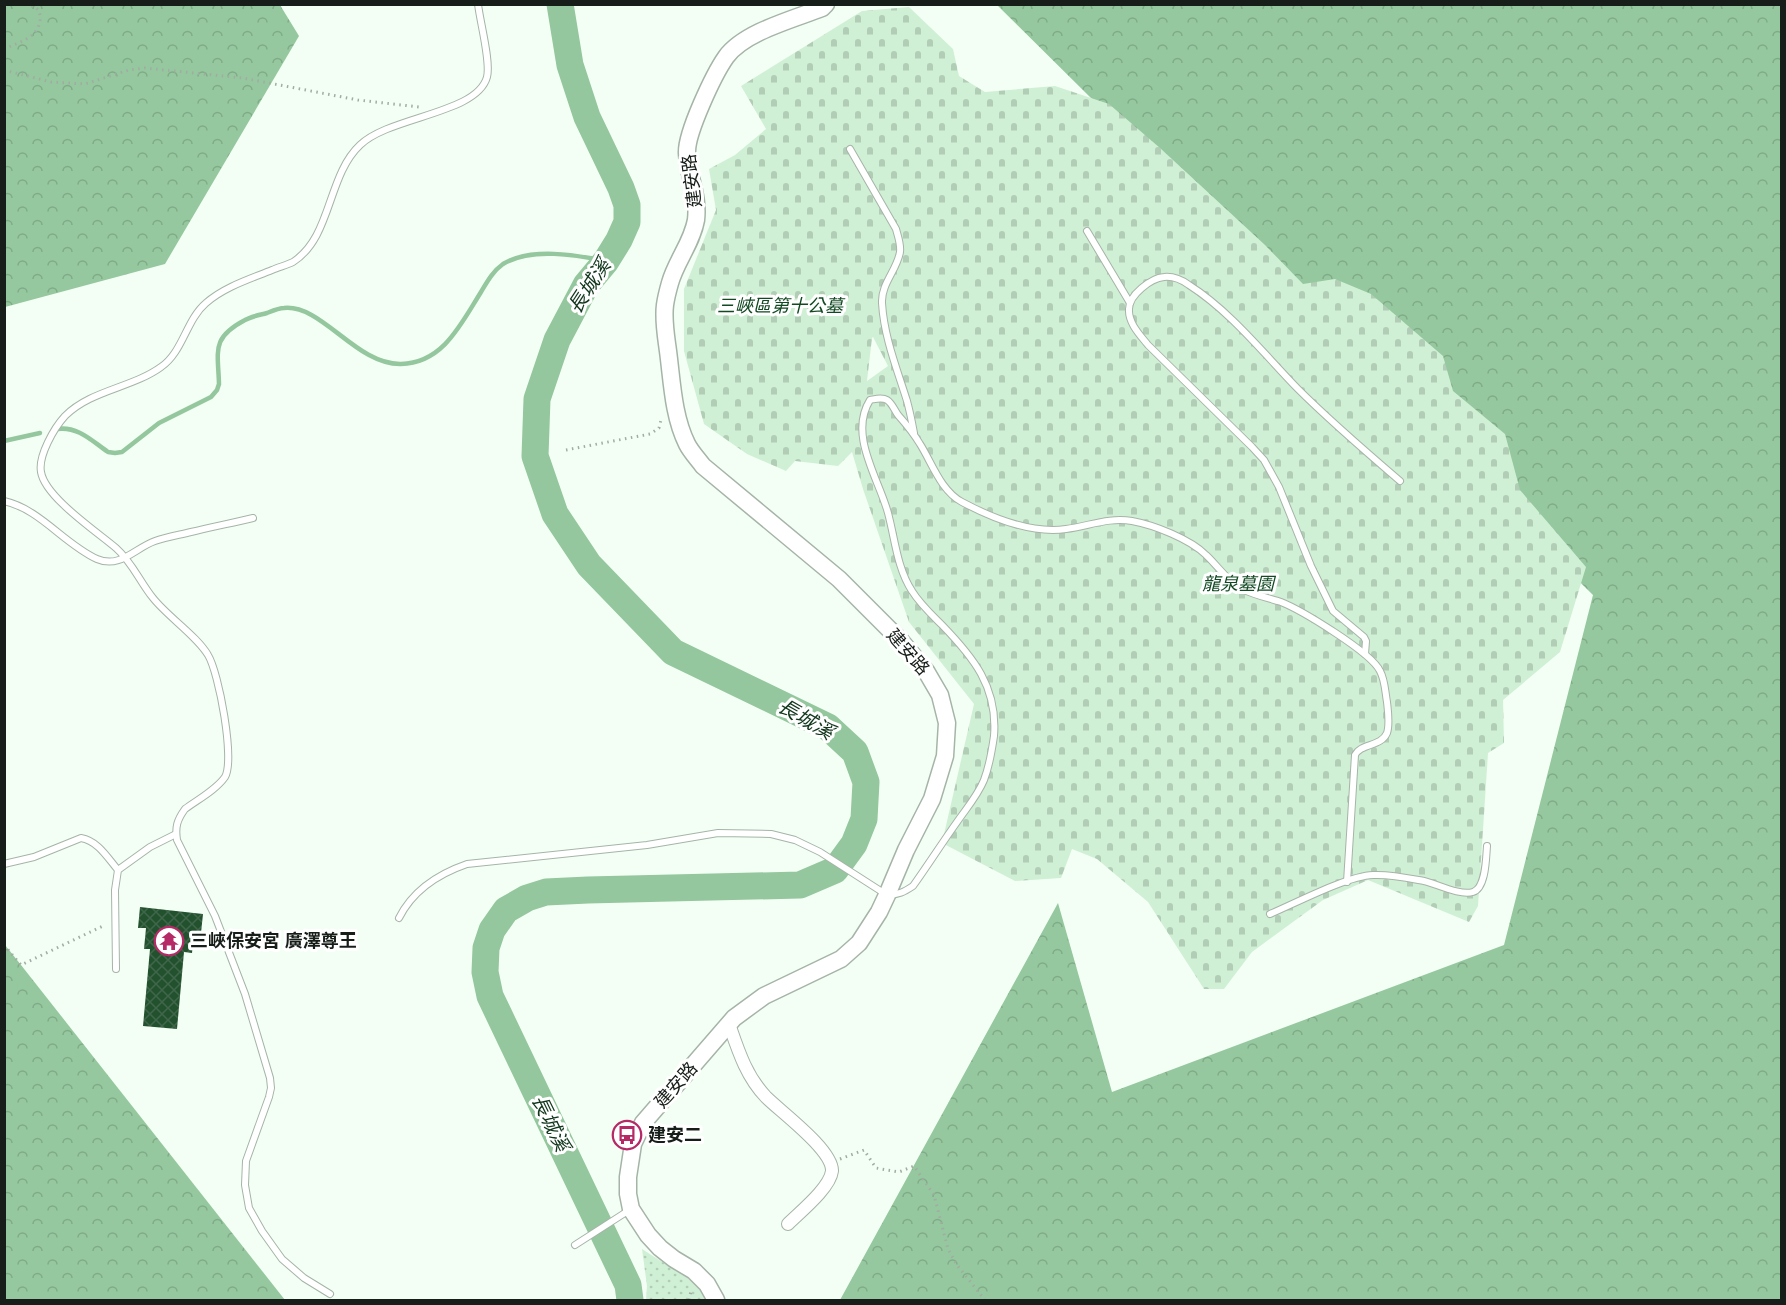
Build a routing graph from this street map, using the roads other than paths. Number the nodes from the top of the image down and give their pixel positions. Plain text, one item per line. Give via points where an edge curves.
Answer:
1 (478, 4) edge
2 (826, 4) edge
3 (849, 149) dead end
4 (1087, 231) dead end
5 (1130, 303) junction
6 (915, 436) junction
7 (1400, 481) dead end
8 (4, 501) edge
9 (253, 518) dead end
10 (126, 558) junction
11 (1365, 654) junction
12 (176, 834) junction
13 (1487, 846) dead end
14 (4, 864) edge
15 (118, 870) junction
16 (1347, 882) junction
17 (887, 895) junction
18 (1270, 914) dead end
19 (399, 918) dead end
20 (116, 969) dead end
21 (729, 1024) junction
22 (631, 1209) junction
23 (788, 1224) dead end
24 (574, 1245) dead end
25 (330, 1294) dead end
26 (716, 1300) edge

1 - 10 lane via 488,61 482,89 445,110 399,123 359,146 346,163 311,245 293,262 213,297 197,312 164,366 72,410 50,437 41,460 46,487
2 - 17 street, 建安路 via 737,45 710,86 688,139 696,217 670,281 665,321 673,387 687,445 703,466 839,579 907,649 940,695 946,723 945,756 932,799
3 - 6 lane via 896,229 900,243 900,254 884,287 882,314
4 - 5 lane
5 - 7 lane via 1154,280 1178,278 1190,285
5 - 11 lane via 1134,327 1148,345 1264,460 1333,610 1364,637
6 - 11 lane via 943,484 960,501 1043,530 1116,519 1160,530 1203,552 1240,589 1293,608
6 - 17 lane via 888,400 870,400 865,408 864,446 905,577 925,608 975,662 988,687 994,734 984,780 973,799 913,886 904,893
8 - 10 lane via 25,508 99,560
9 - 10 lane via 154,541
10 - 12 lane via 151,596 209,655 222,707 226,775 185,809 177,822
11 - 16 lane via 1374,661 1384,681 1388,726 1382,740 1362,747 1355,756
12 - 15 lane
12 - 25 lane via 216,916 245,994 272,1088 246,1161 249,1208 282,1259
13 - 16 lane via 1484,877 1481,887 1474,892 1392,876 1373,875
14 - 15 lane via 81,838 93,843
15 - 20 lane
16 - 18 lane
17 - 19 lane via 795,840 771,834 718,833 647,845 478,862 446,871 422,888 406,903
17 - 21 street, 建安路 via 859,943 841,959 764,996
21 - 22 street, 建安路 via 643,1123 630,1162
21 - 23 street via 739,1054 765,1096 818,1144 830,1163 829,1180
22 - 24 lane
22 - 26 street, 建安路 via 660,1248 694,1271

